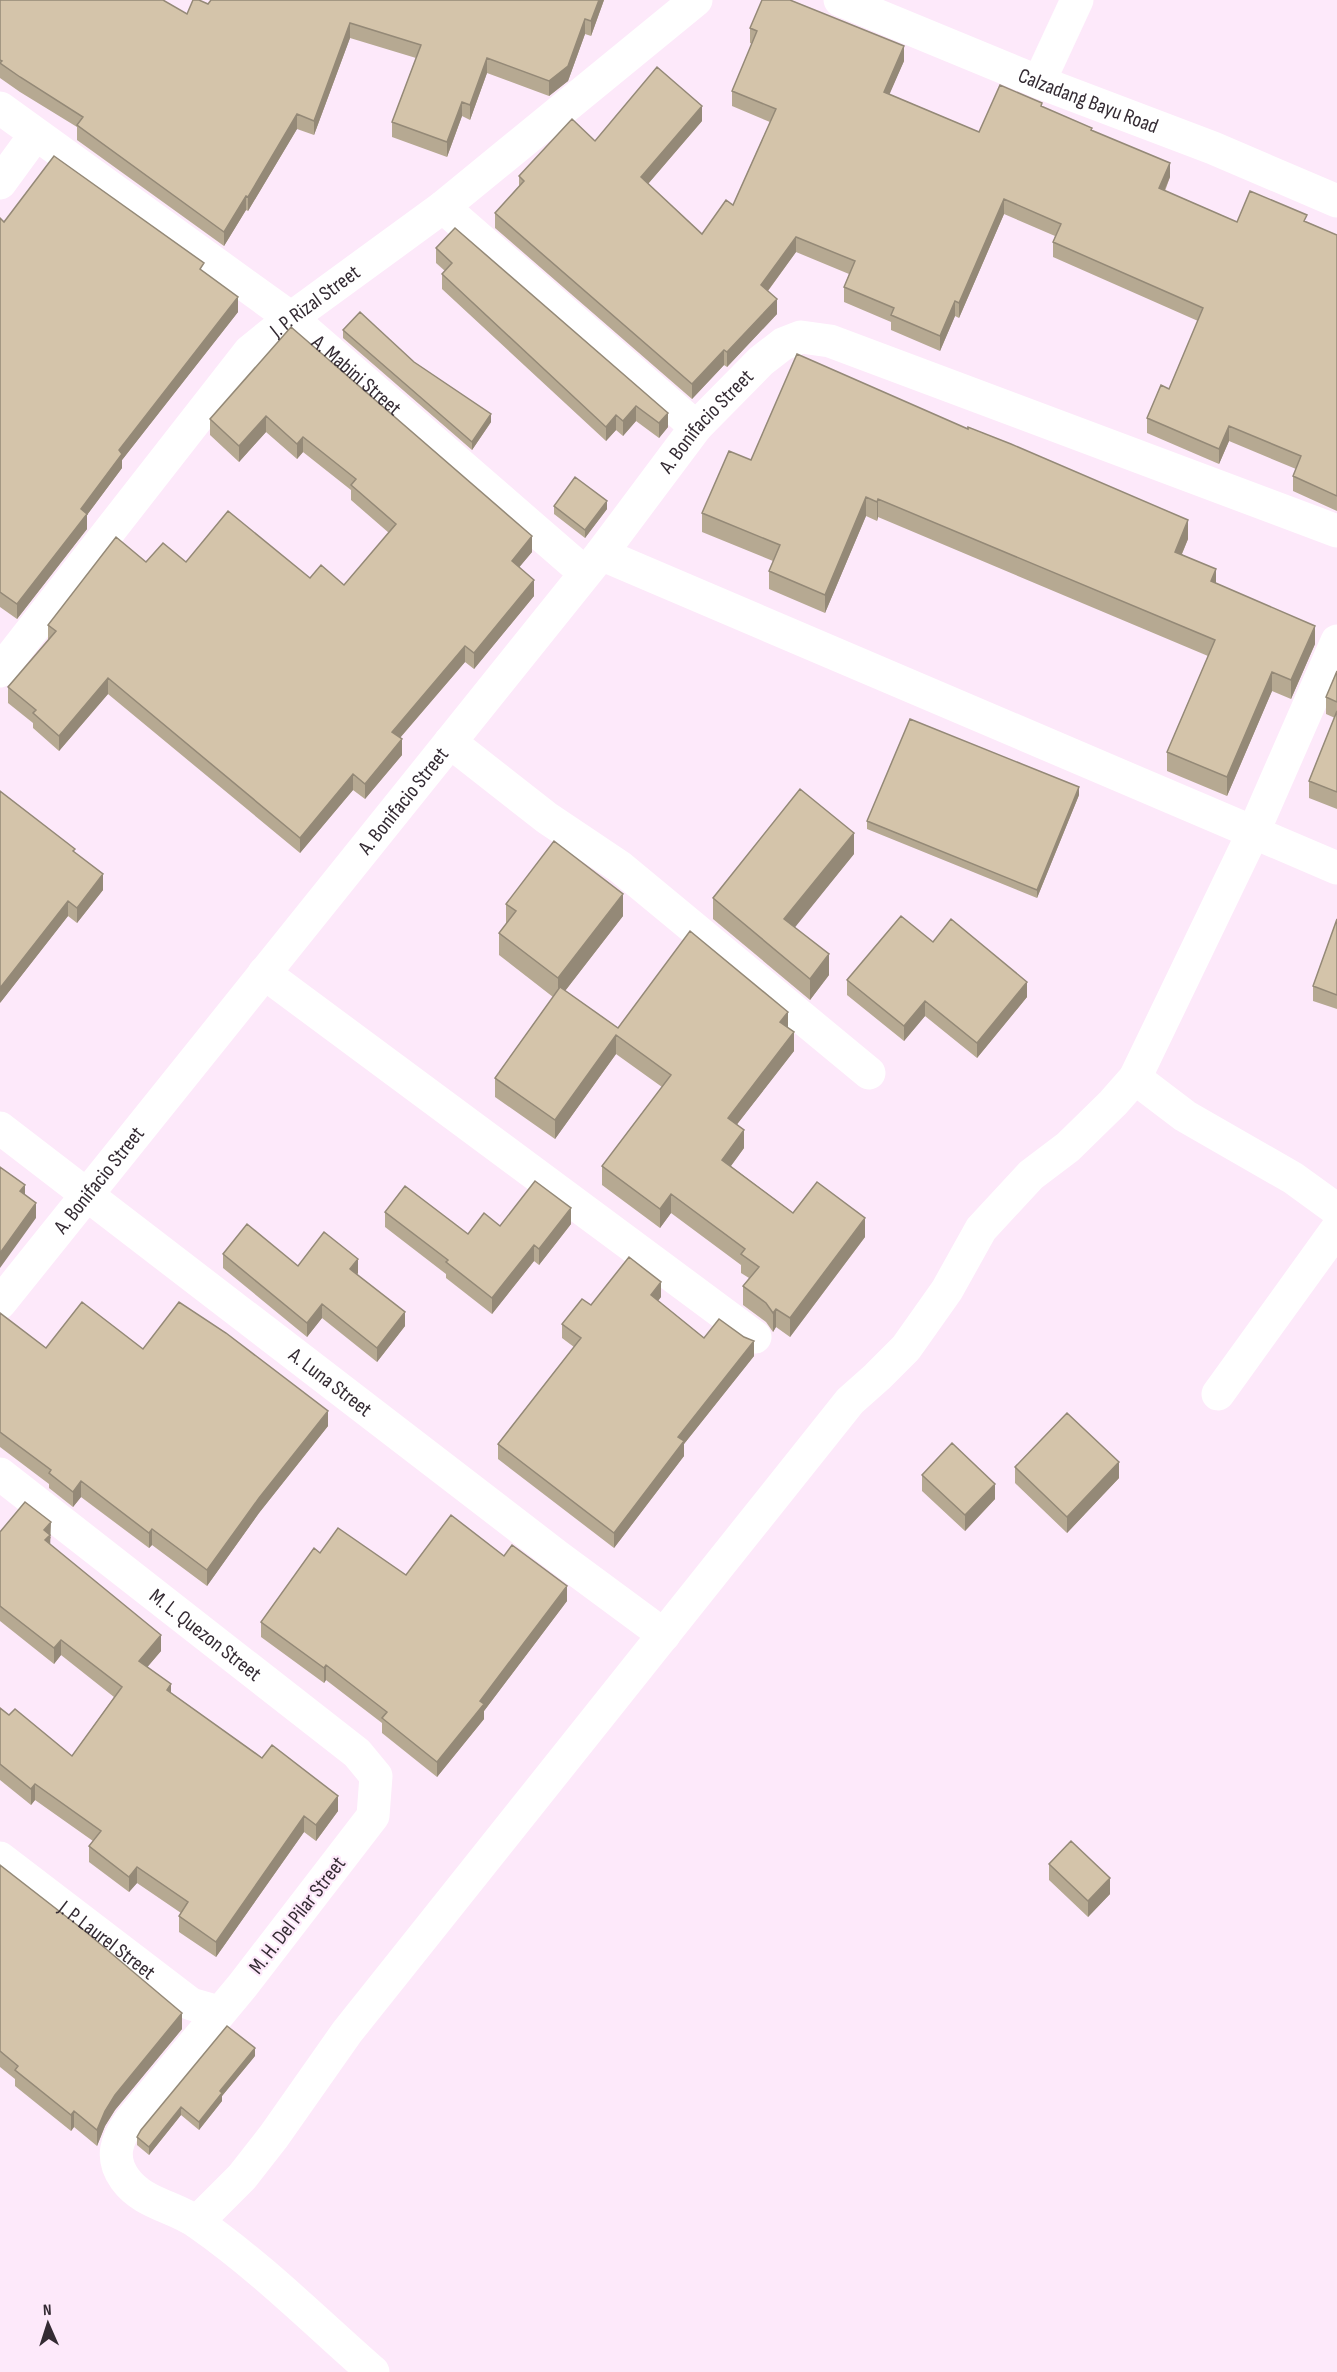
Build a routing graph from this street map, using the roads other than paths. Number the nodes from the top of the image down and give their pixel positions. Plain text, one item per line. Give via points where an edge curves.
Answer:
1 (696, 0) edge
2 (840, 0) edge
3 (1077, 0) edge
4 (1039, 82) junction
5 (0, 108) edge
6 (35, 135) junction
7 (0, 183) edge
8 (1337, 201) edge
9 (444, 207) junction
10 (291, 318) junction
11 (696, 427) junction
12 (1337, 531) edge
13 (593, 563) junction
14 (1337, 641) edge
15 (0, 671) edge
16 (450, 742) junction
17 (1253, 833) junction
18 (1337, 868) edge
19 (264, 973) junction
20 (869, 1073) dead end
21 (1135, 1078) junction
22 (0, 1128) edge
23 (87, 1194) junction
24 (1337, 1210) edge
25 (1337, 1229) edge
26 (0, 1303) edge
27 (754, 1337) dead end
28 (1218, 1394) dead end
29 (0, 1474) edge
30 (664, 1635) junction
31 (373, 1816) joint
32 (0, 1858) edge
33 (219, 2013) junction
34 (197, 2222) junction
35 (373, 2372) edge

1 - 9 street, J. P. Rizal Street
2 - 4 street, Calzadang Bayu Road
3 - 4 street
4 - 8 street, Calzadang Bayu Road via 1213,148
5 - 6 street, A. Mabini Street
6 - 7 street
6 - 10 street, A. Mabini Street
9 - 10 street, J. P. Rizal Street
9 - 11 street
10 - 13 street, A. Mabini Street
10 - 15 street, J. P. Rizal Street via 250,351
11 - 12 street, A. Bonifacio Street via 783,344 801,337 830,341
11 - 13 street, A. Bonifacio Street
13 - 16 street, A. Bonifacio Street
13 - 17 street, A. Mabini Street
14 - 17 street
16 - 19 street, A. Bonifacio Street
16 - 20 street via 547,818 620,867
17 - 18 street, A. Mabini Street
17 - 21 street
19 - 23 street, A. Bonifacio Street
19 - 27 street
21 - 24 street via 1185,1116 1293,1178
21 - 30 street via 1068,1147 1031,1175 981,1229 947,1290 906,1348 850,1401
22 - 23 street, A. Luna Street
23 - 26 street, A. Bonifacio Street
23 - 30 street, A. Luna Street
25 - 28 street
29 - 31 street, M. L. Quezon Street via 357,1753 376,1776
30 - 34 street via 347,2032 268,2145
31 - 33 street, M. H. Del Pilar Street
32 - 33 street, J. P. Laurel Street via 190,2004
33 - 34 street, M. H. Del Pilar Street via 130,2121 115,2150 124,2177 138,2194
34 - 35 street, M. H. Del Pilar Street

